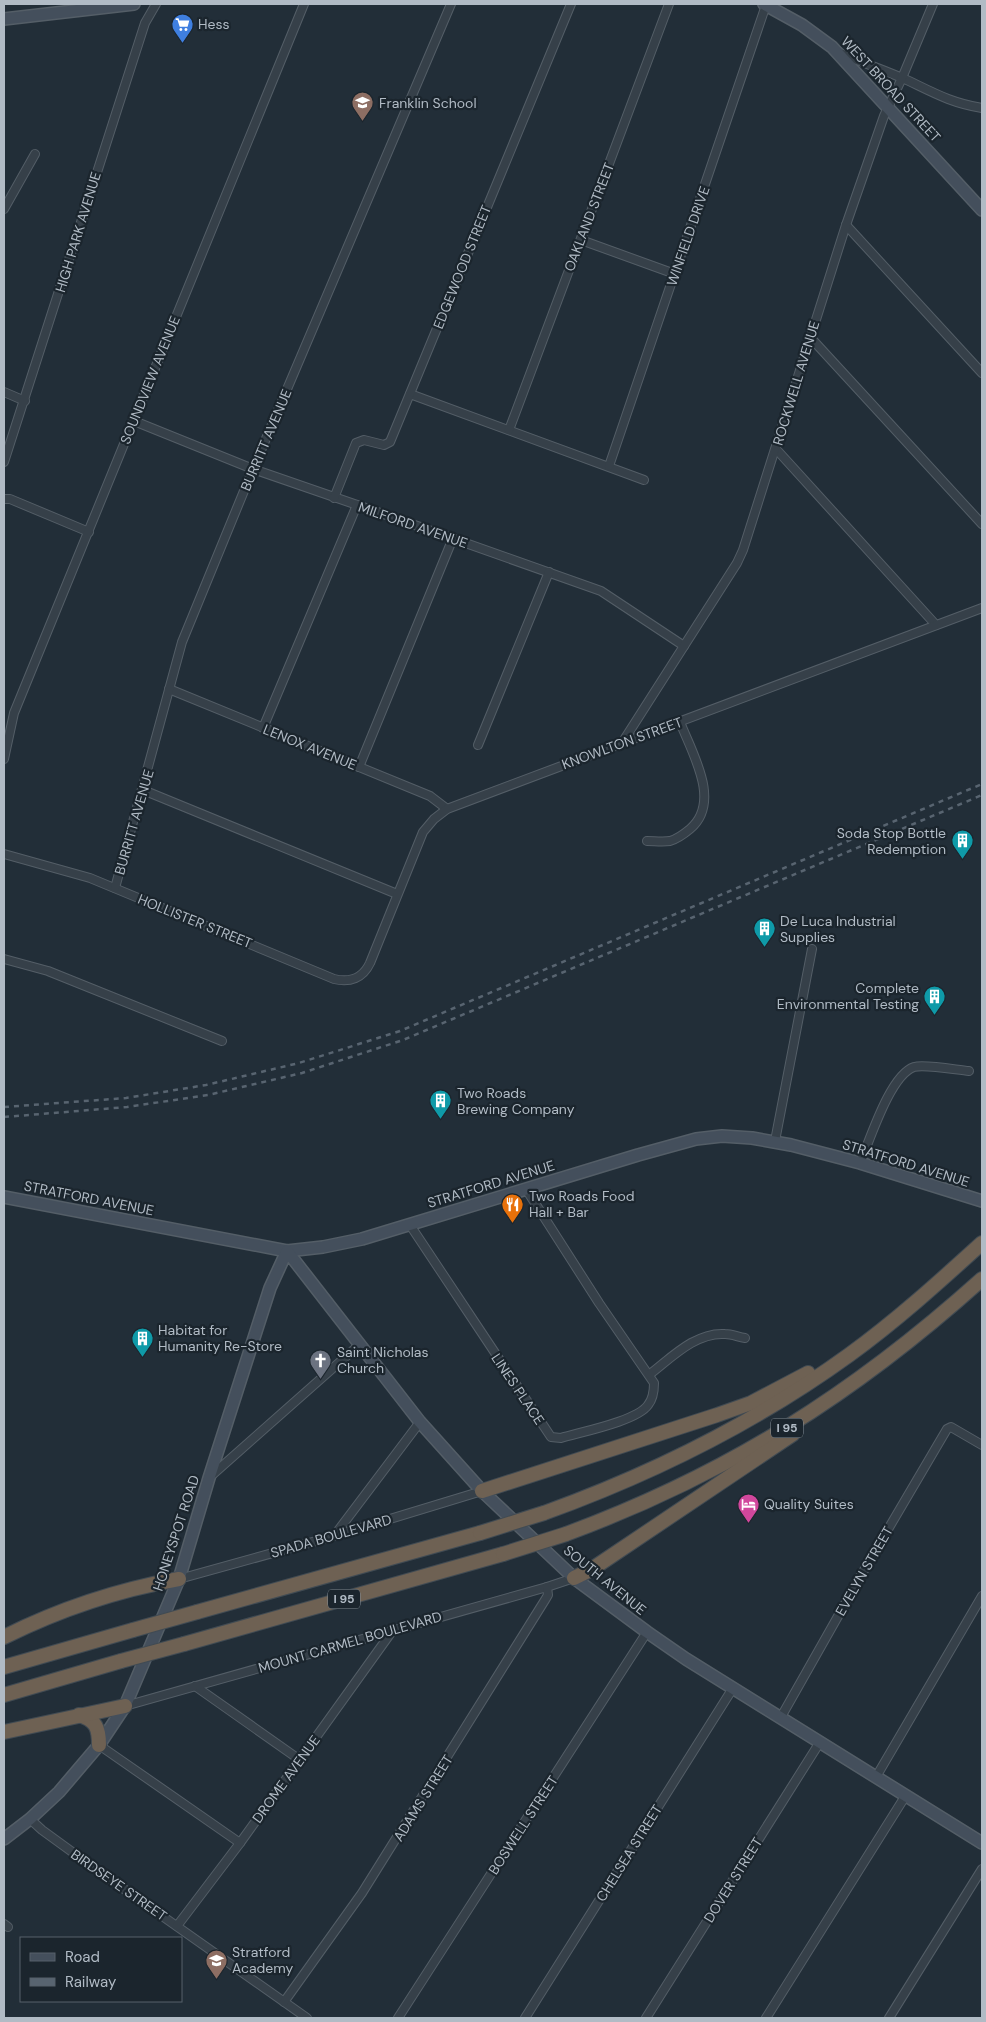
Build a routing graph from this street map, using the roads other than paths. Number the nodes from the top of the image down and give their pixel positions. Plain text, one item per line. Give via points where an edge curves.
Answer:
1 (134, 4) edge
2 (156, 4) edge
3 (304, 4) edge
4 (450, 4) edge
5 (571, 4) edge
6 (669, 4) edge
7 (766, 4) edge
8 (933, 4) edge
9 (4, 19) edge
10 (838, 52) junction
11 (902, 78) junction
12 (888, 107) junction
13 (982, 108) edge
14 (35, 154) dead end
15 (4, 209) edge
16 (982, 210) edge
17 (846, 225) junction
18 (581, 240) junction
19 (675, 274) junction
20 (810, 337) junction
21 (982, 373) edge
22 (4, 392) edge
23 (410, 394) junction
24 (25, 401) junction
25 (134, 421) junction
26 (509, 430) junction
27 (776, 449) junction
28 (4, 462) edge
29 (609, 466) junction
30 (253, 470) junction
31 (644, 480) dead end
32 (334, 498) junction
33 (4, 499) edge
34 (357, 505) junction
35 (982, 524) edge
36 (89, 532) junction
37 (453, 538) junction
38 (549, 572) junction
39 (982, 608) edge
40 (936, 625) junction
41 (684, 646) junction
42 (169, 689) junction
43 (680, 722) junction
44 (264, 728) junction
45 (622, 742) junction
46 (478, 745) dead end
47 (5, 749) edge
48 (4, 759) edge
49 (359, 767) junction
50 (143, 790) junction
51 (447, 809) junction
52 (647, 841) dead end
53 (4, 854) edge
54 (115, 888) junction
55 (397, 894) junction
56 (812, 949) dead end
57 (4, 959) edge
58 (356, 979) joint
59 (222, 1042) dead end
60 (969, 1071) dead end
61 (775, 1141) junction
62 (860, 1163) junction
63 (526, 1189) junction
64 (4, 1197) edge
65 (982, 1201) edge
66 (410, 1225) junction
67 (982, 1243) edge
68 (287, 1251) junction
69 (982, 1279) edge
70 (876, 1334) junction
71 (745, 1338) dead end
72 (359, 1345) junction
73 (887, 1360) junction
74 (650, 1374) junction
75 (420, 1422) junction
76 (980, 1442) edge
77 (209, 1478) junction
78 (482, 1491) junction
79 (334, 1536) junction
80 (574, 1578) junction
81 (179, 1579) junction
82 (547, 1587) junction
83 (982, 1596) edge
84 (393, 1630) junction
85 (647, 1632) junction
86 (4, 1637) edge
87 (4, 1667) edge
88 (195, 1686) junction
89 (733, 1688) junction
90 (4, 1695) edge
91 (125, 1706) junction
92 (79, 1715) junction
93 (781, 1717) junction
94 (4, 1732) edge
95 (820, 1742) junction
96 (99, 1745) junction
97 (300, 1760) junction
98 (876, 1777) junction
99 (906, 1795) junction
100 (30, 1819) junction
101 (4, 1839) edge
102 (240, 1843) junction
103 (982, 1843) edge
104 (982, 1869) edge
105 (176, 1926) junction
106 (284, 2002) junction
107 (307, 2018) edge
108 (398, 2018) edge
109 (525, 2018) edge
110 (646, 2018) edge
111 (766, 2018) edge
112 (889, 2018) edge

1 - 9 main road
2 - 24 street, HIGH PARK AVENUE via 145,23
3 - 25 street, SOUNDVIEW AVENUE
4 - 30 street, BURRITT AVENUE
5 - 23 street, EDGEWOOD STREET
6 - 18 street, OAKLAND STREET
7 - 10 main road, WEST BROAD STREET via 817,34
7 - 19 street, WINFIELD DRIVE
8 - 11 street, ROCKWELL AVENUE
10 - 11 street
10 - 12 main road, WEST BROAD STREET
11 - 12 street, ROCKWELL AVENUE
11 - 13 street via 953,102
12 - 16 main road, WEST BROAD STREET
12 - 17 street, ROCKWELL AVENUE
14 - 15 street
17 - 20 street, ROCKWELL AVENUE
17 - 21 street
18 - 19 street
18 - 26 street, OAKLAND STREET
19 - 29 street, WINFIELD DRIVE
20 - 27 street, ROCKWELL AVENUE
20 - 35 street
22 - 24 street
23 - 26 street
23 - 32 street, EDGEWOOD STREET via 388,444 364,440 356,443
24 - 28 street, HIGH PARK AVENUE
25 - 30 street, MILFORD AVENUE
25 - 36 street, SOUNDVIEW AVENUE
26 - 29 street
27 - 40 street
27 - 41 street, ROCKWELL AVENUE via 737,564
29 - 31 street
30 - 32 street, MILFORD AVENUE
30 - 42 street, BURRITT AVENUE via 182,642
32 - 34 street, MILFORD AVENUE
33 - 36 street
34 - 37 street, MILFORD AVENUE
34 - 44 street
36 - 47 street, SOUNDVIEW AVENUE via 14,713
37 - 38 street, MILFORD AVENUE
37 - 49 street
38 - 41 street, MILFORD AVENUE via 601,591
38 - 46 street
39 - 40 street, KNOWLTON STREET
40 - 43 street, KNOWLTON STREET
41 - 45 street, ROCKWELL AVENUE
42 - 44 street, LENOX AVENUE
42 - 50 street, BURRITT AVENUE
43 - 45 street, KNOWLTON STREET
43 - 52 street via 701,777 704,807 695,824 680,836 670,841
44 - 49 street, LENOX AVENUE
45 - 51 street, KNOWLTON STREET
47 - 48 street, SOUNDVIEW AVENUE
49 - 51 street, LENOX AVENUE via 430,796
50 - 54 street, BURRITT AVENUE
50 - 55 street
51 - 55 street, KNOWLTON STREET via 423,832
53 - 54 street, HOLLISTER STREET
54 - 58 street, HOLLISTER STREET via 334,979
55 - 58 street, KNOWLTON STREET via 370,963 364,974
56 - 61 street
57 - 59 street via 48,971
60 - 62 street via 915,1067 901,1075
61 - 62 main road, STRATFORD AVENUE
61 - 63 main road, STRATFORD AVENUE via 730,1136 696,1139
62 - 65 main road, STRATFORD AVENUE
63 - 66 main road, STRATFORD AVENUE
63 - 74 street via 599,1303
64 - 68 main road, STRATFORD AVENUE
66 - 68 main road, STRATFORD AVENUE via 335,1245
66 - 74 street, LINES PLACE via 551,1437 561,1438 637,1415 648,1405 654,1392
67 - 70 highway, I 95
68 - 72 main road, SOUTH AVENUE
68 - 77 main road, HONEYSPOT ROAD via 272,1282
69 - 73 highway, I 95
70 - 78 highway via 750,1403
70 - 87 highway, I 95, bridge via 794,1392 735,1428 644,1473 544,1513
71 - 74 street via 707,1335
72 - 75 main road, SOUTH AVENUE
72 - 77 street
73 - 80 highway via 824,1413 757,1460
73 - 90 highway, I 95, bridge via 831,1400 743,1454 651,1500 566,1534
75 - 78 main road, SOUTH AVENUE
75 - 79 street
76 - 93 street, EVELYN STREET via 951,1427 947,1429
77 - 81 main road, HONEYSPOT ROAD
78 - 79 street, SPADA BOULEVARD
78 - 80 main road, SOUTH AVENUE
79 - 81 street, SPADA BOULEVARD
80 - 82 street, MOUNT CARMEL BOULEVARD
80 - 85 main road, SOUTH AVENUE
81 - 86 highway via 138,1586 78,1604
81 - 91 main road, HONEYSPOT ROAD
82 - 84 street, MOUNT CARMEL BOULEVARD
82 - 106 street, ADAMS STREET via 546,1600 442,1767 362,1893
83 - 98 street
84 - 88 street, MOUNT CARMEL BOULEVARD
84 - 97 street, DROME AVENUE
85 - 89 main road, SOUTH AVENUE
85 - 108 street, BOSWELL STREET
88 - 91 street, MOUNT CARMEL BOULEVARD
88 - 97 street
89 - 93 main road, SOUTH AVENUE
89 - 109 street, CHELSEA STREET
91 - 92 highway
91 - 96 main road, HONEYSPOT ROAD
92 - 94 highway
92 - 96 highway via 90,1718 95,1724
93 - 95 main road, SOUTH AVENUE
95 - 98 main road, SOUTH AVENUE
95 - 110 street, DOVER STREET
96 - 100 main road, HONEYSPOT ROAD via 59,1792
96 - 102 street
97 - 102 street, DROME AVENUE
98 - 99 main road, SOUTH AVENUE
99 - 103 main road, SOUTH AVENUE
99 - 111 street
100 - 101 main road, HONEYSPOT ROAD
100 - 105 street, BIRDSEYE STREET
102 - 105 street, DROME AVENUE
104 - 112 street
105 - 106 street, BIRDSEYE STREET
106 - 107 street, BIRDSEYE STREET

